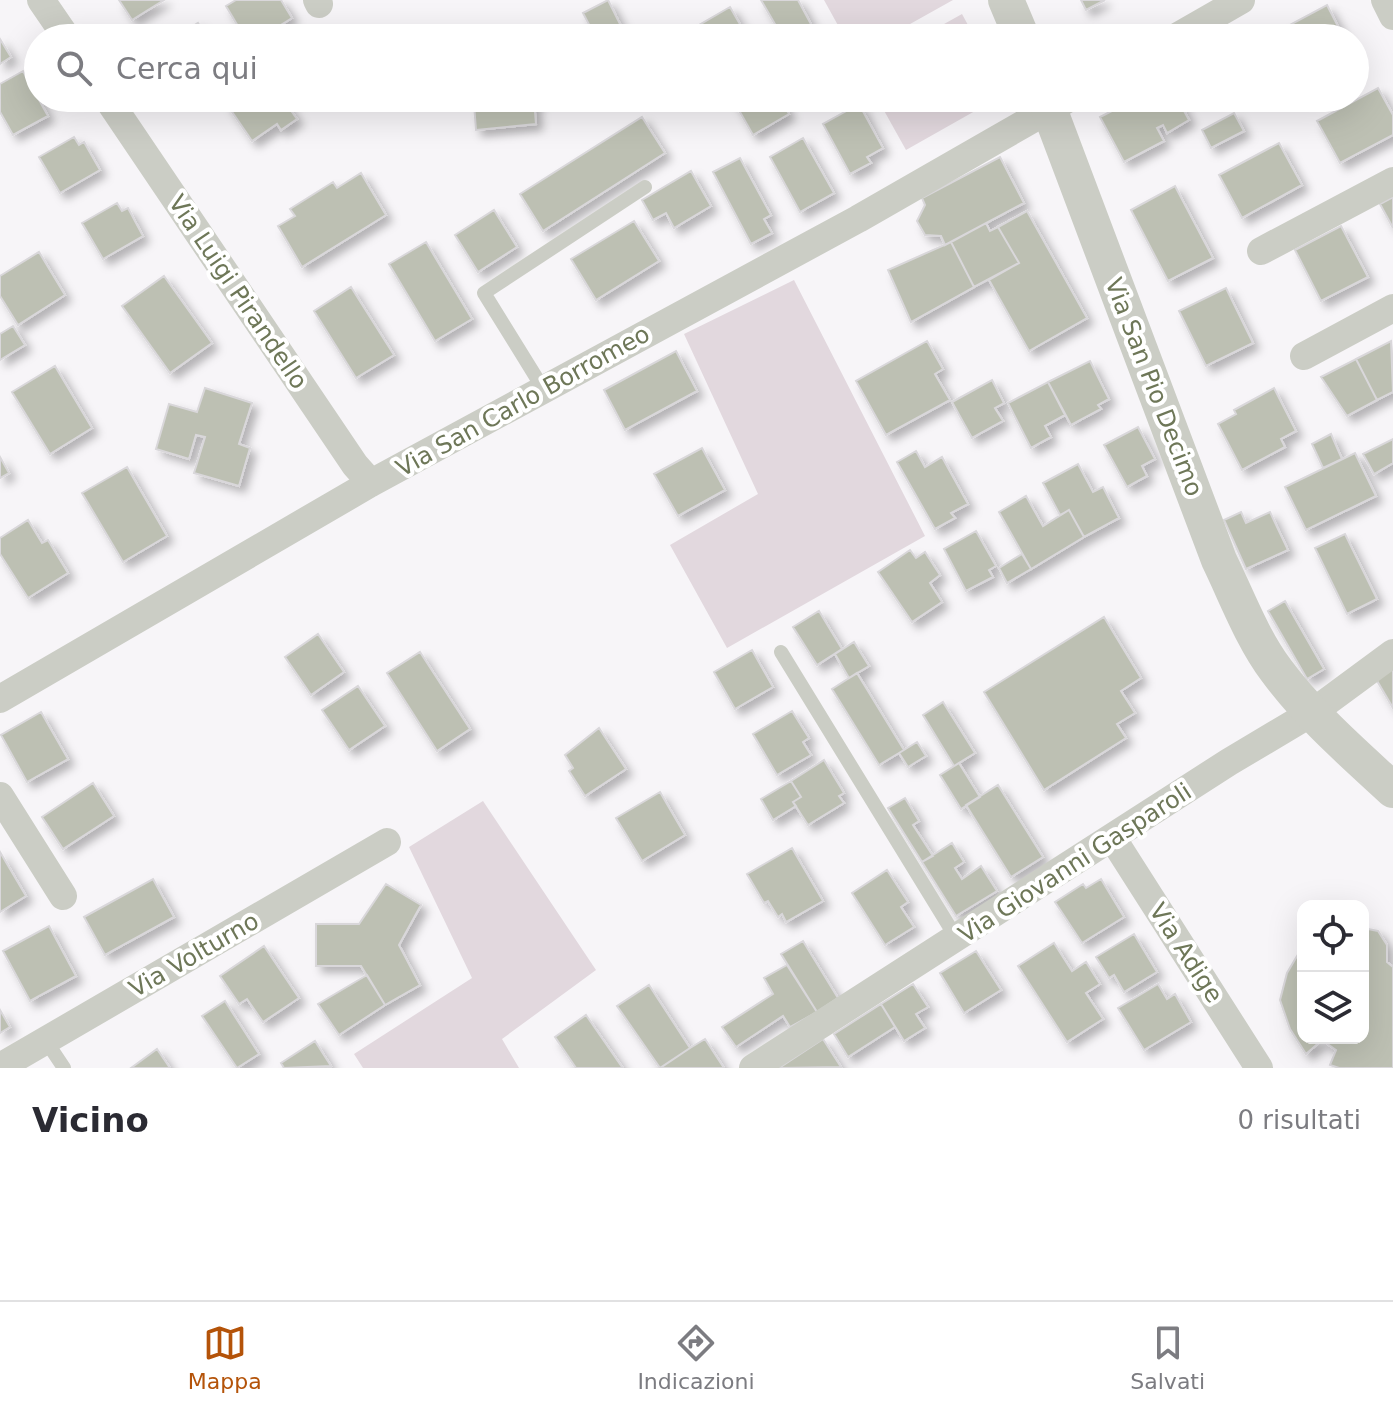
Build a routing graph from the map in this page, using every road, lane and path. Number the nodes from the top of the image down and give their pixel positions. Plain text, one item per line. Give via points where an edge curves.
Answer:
1 (41, 0) edge
2 (1006, 0) edge
3 (1241, 0) edge
4 (1385, 0) edge
5 (1393, 16) edge
6 (57, 24) edge
7 (1016, 24) edge
8 (1199, 24) edge
9 (116, 112) edge
10 (1038, 112) edge
11 (1059, 112) edge
12 (1393, 181) edge
13 (645, 187) dead end
14 (1261, 251) dead end
15 (1393, 308) edge
16 (1304, 356) dead end
17 (544, 390) junction
18 (371, 483) junction
19 (781, 652) dead end
20 (1393, 653) edge
21 (0, 699) edge
22 (1313, 712) junction
23 (1393, 790) edge
24 (0, 796) edge
25 (1113, 839) junction
26 (387, 842) dead end
27 (63, 896) dead end
28 (957, 940) junction
29 (46, 1041) junction
30 (0, 1067) edge
31 (64, 1068) edge
32 (753, 1068) edge
33 (1259, 1068) edge

1 - 6 street
2 - 7 street
3 - 8 street
4 - 5 street
9 - 18 street, Via Luigi Pirandello
10 - 17 street, Via San Carlo Borromeo via 858,219
11 - 22 street, Via San Pio Decimo via 1219,560 1276,670
12 - 14 street
13 - 17 lane via 484,293
15 - 16 street
17 - 18 street, Via San Carlo Borromeo
18 - 21 street, Via San Carlo Borromeo
19 - 28 lane
20 - 22 street, Via Giovanni Gasparoli
22 - 23 street, Via San Pio Decimo
22 - 25 street, Via Giovanni Gasparoli
24 - 27 street
25 - 28 street, Via Giovanni Gasparoli
25 - 33 street, Via Adige
26 - 29 street, Via Volturno
28 - 32 street, Via Giovanni Gasparoli
29 - 30 street, Via Volturno
29 - 31 lane

